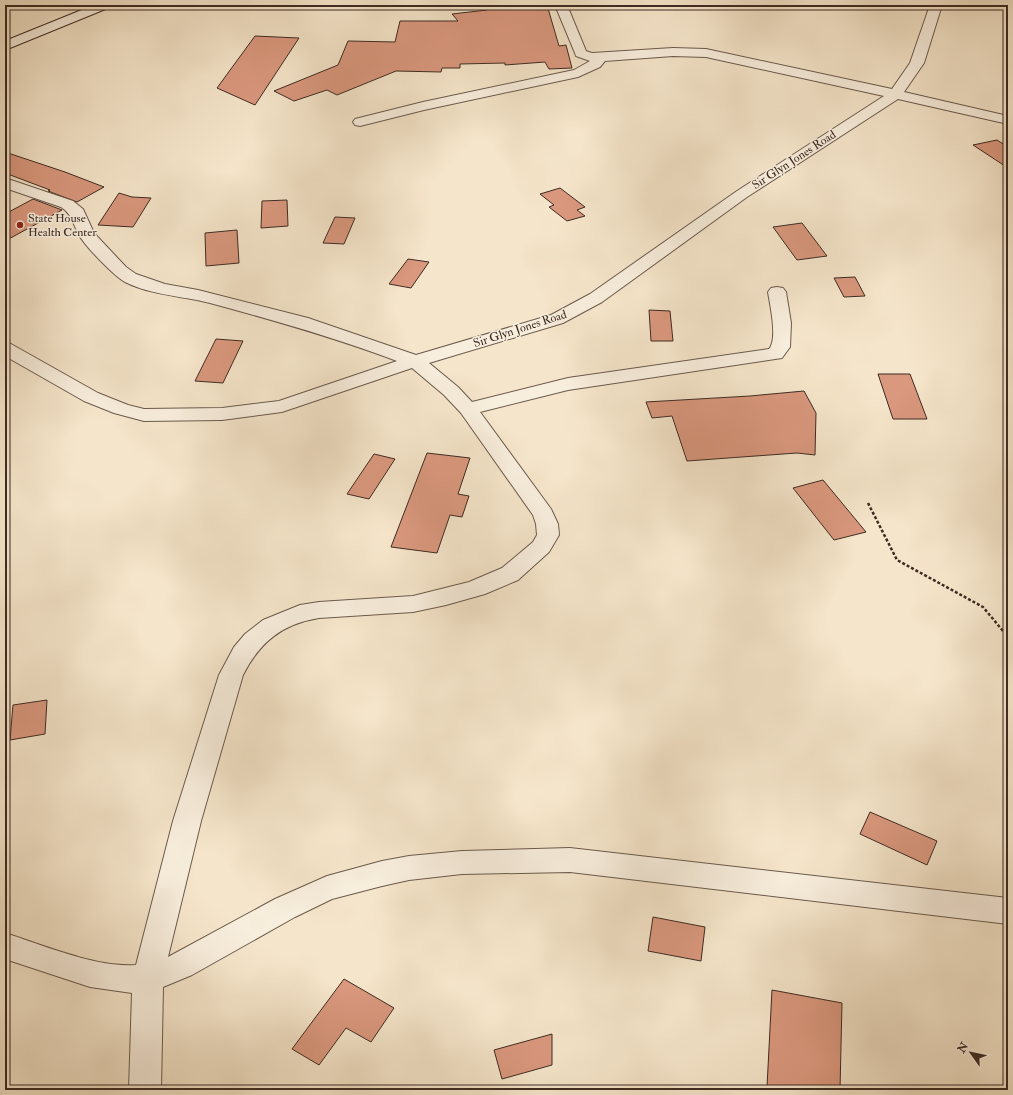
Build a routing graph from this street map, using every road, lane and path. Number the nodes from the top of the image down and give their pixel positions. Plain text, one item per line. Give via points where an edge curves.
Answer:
1 (104, 5) edge
2 (561, 5) edge
3 (936, 5) edge
4 (5, 46) edge
5 (601, 57) junction
6 (896, 94) junction
7 (1008, 120) edge
8 (360, 122) dead end
9 (5, 183) edge
10 (777, 292) dead end
11 (5, 348) edge
12 (415, 361) junction
13 (468, 409) junction
14 (868, 503) dead end
15 (1008, 637) edge
16 (1008, 911) edge
17 (5, 946) edge
18 (148, 977) junction
19 (145, 1090) edge

1 - 4 street
2 - 5 street via 581,53 590,57
3 - 6 street, Sir Glyn Jones Road via 917,63
5 - 6 street via 673,52 706,53
5 - 8 street via 596,64 578,73
6 - 7 street
6 - 12 street, Sir Glyn Jones Road via 742,194 578,309 537,326
9 - 12 street via 75,209 87,235 120,271 140,282 302,322
10 - 13 street via 782,322 782,348 775,354 568,384
11 - 12 street, Sir Glyn Jones Road via 91,397 144,415 222,414 282,406
12 - 13 street
13 - 18 street via 543,514 548,535 541,547 510,574 477,588 413,604 300,613 271,626 253,640 242,653 229,682 187,821
14 - 15 path via 897,560 983,607
16 - 18 street via 570,860 454,862 384,872 327,888 171,972
17 - 18 street via 94,974 120,979
18 - 19 street

